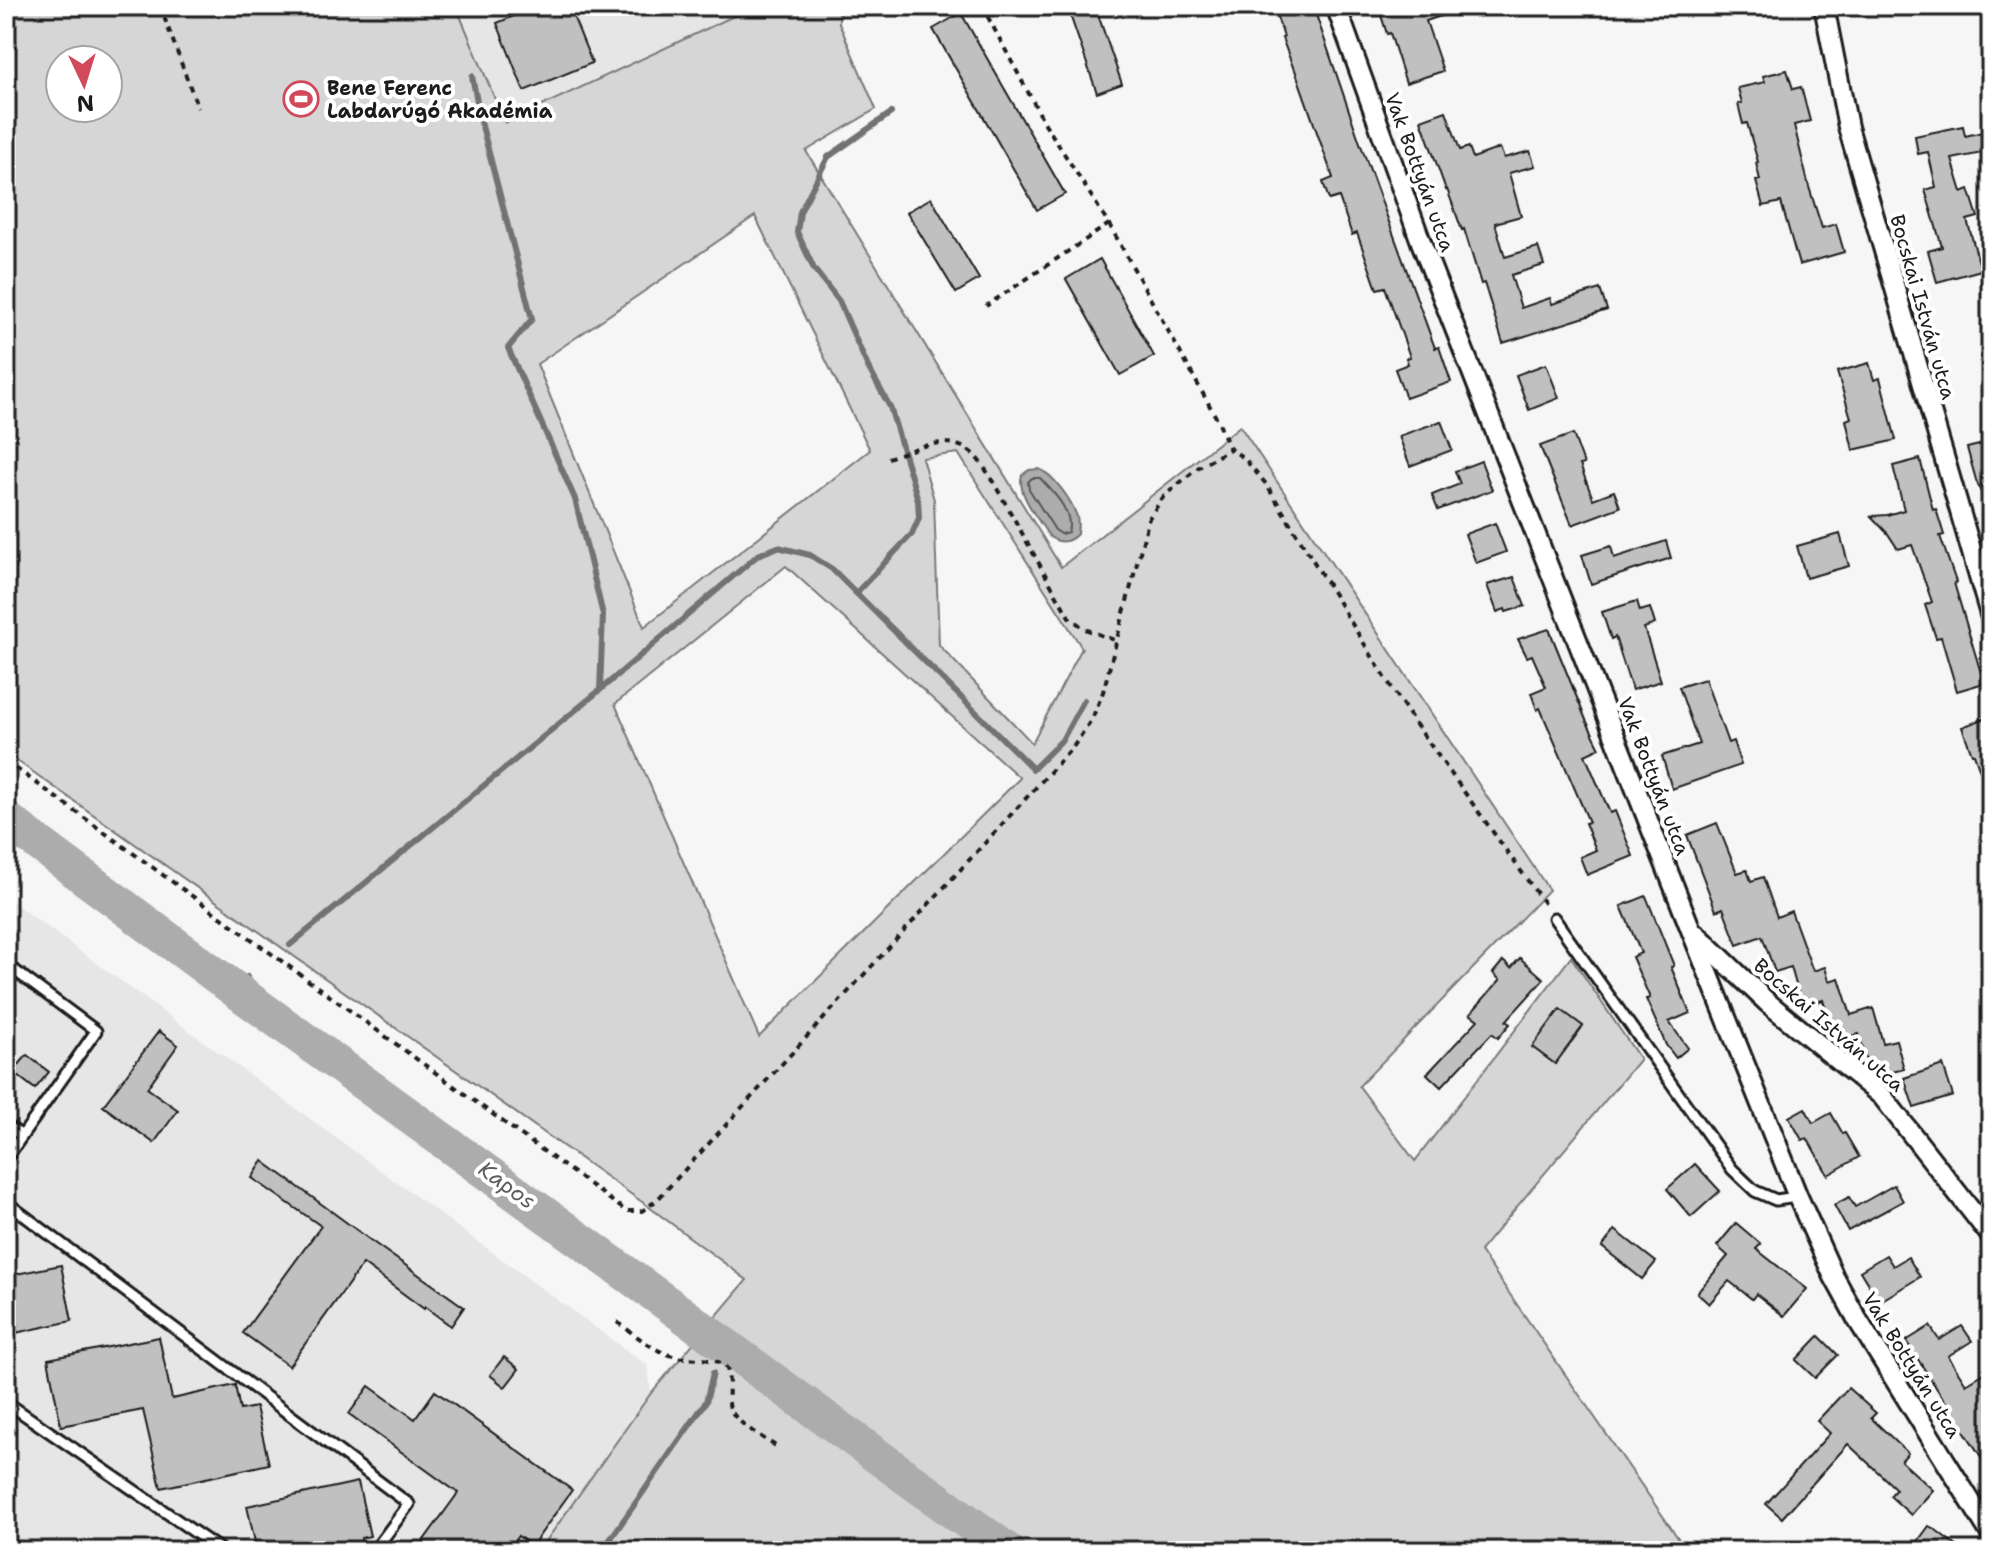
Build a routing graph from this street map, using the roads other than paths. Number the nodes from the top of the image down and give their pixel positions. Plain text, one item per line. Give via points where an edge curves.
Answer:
1 (1336, 6) edge
2 (1824, 6) edge
3 (1991, 618) edge
4 (1554, 918) road end
5 (1691, 930) junction
6 (6, 964) edge
7 (6, 1125) edge
8 (22, 1136) junction
9 (6, 1159) edge
10 (1798, 1197) junction
11 (6, 1202) edge
12 (1991, 1236) edge
13 (6, 1402) edge
14 (1991, 1534) edge
15 (222, 1551) edge
16 (374, 1551) edge

1 - 5 street, Vak Bottyán utca via 1421,242
2 - 3 street, Bocskai István utca via 1848,127
4 - 10 lane via 1732,1169 1755,1191 1776,1200
5 - 10 street, Vak Bottyán utca
5 - 12 street, Bocskai István utca via 1768,1003 1882,1096
6 - 8 lane via 96,1031
7 - 8 lane
8 - 9 lane
10 - 14 street, Vak Bottyán utca via 1857,1319
11 - 16 lane via 409,1504
13 - 15 lane

